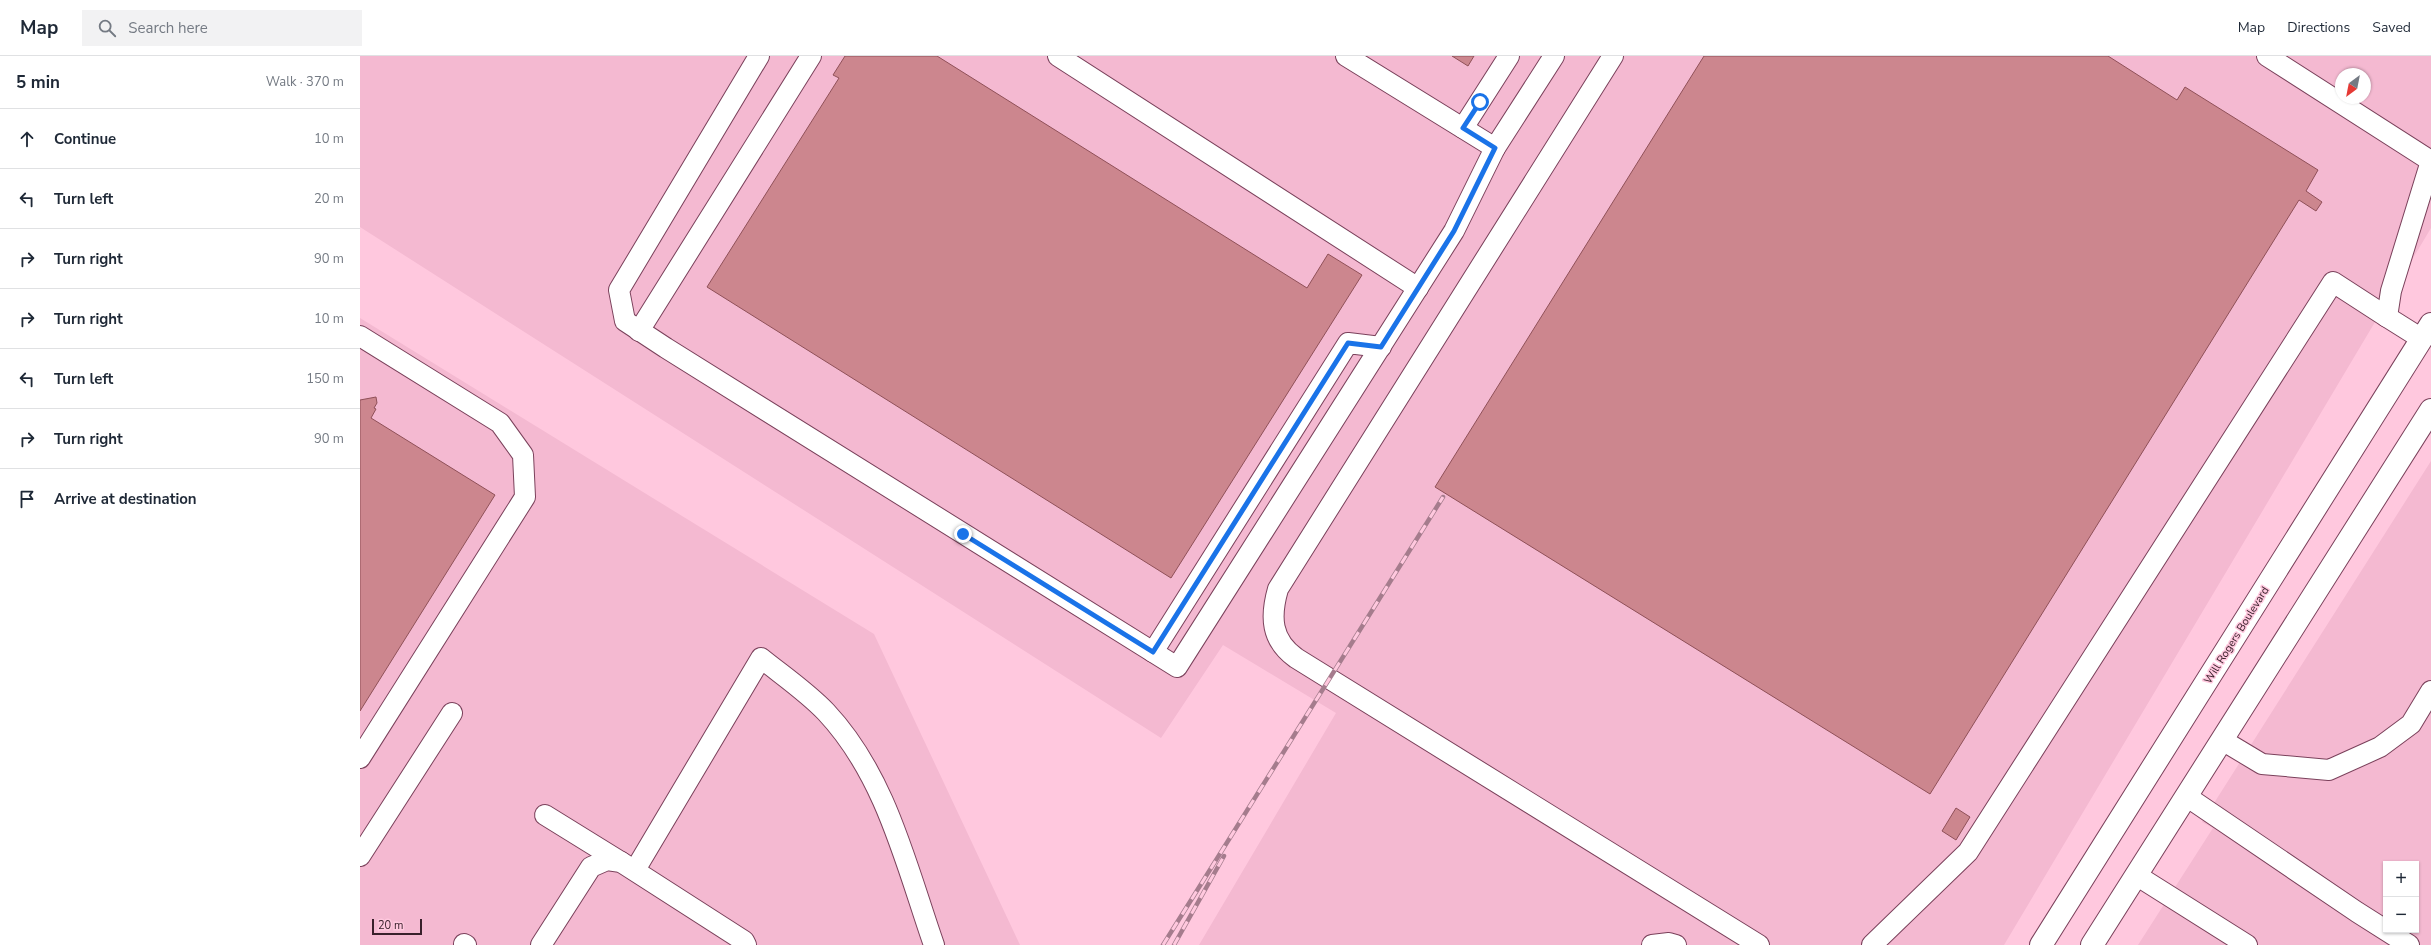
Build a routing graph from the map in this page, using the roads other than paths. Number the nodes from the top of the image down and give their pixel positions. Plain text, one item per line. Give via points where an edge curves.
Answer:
1 (759, 56) edge
2 (811, 56) edge
3 (1058, 56) edge
4 (1346, 56) edge
5 (1509, 56) edge
6 (1554, 56) edge
7 (1613, 56) edge
8 (2267, 56) edge
9 (1463, 128) junction
10 (1495, 148) junction
11 (2431, 161) edge
12 (1418, 288) junction
13 (2387, 317) junction
14 (639, 331) junction
15 (360, 336) edge
16 (2428, 336) edge
17 (1381, 347) junction
18 (2431, 410) edge
19 (1153, 652) junction
20 (2431, 692) edge
21 (452, 712) dead end
22 (2222, 740) junction
23 (360, 758) edge
24 (2186, 796) junction
25 (545, 815) dead end
26 (360, 856) edge
27 (628, 866) junction
28 (2136, 876) junction
29 (747, 944) edge
30 (2242, 944) edge
31 (541, 945) edge
32 (934, 945) edge
33 (1652, 945) edge
34 (1676, 945) edge
35 (1759, 945) edge
36 (1872, 945) edge
37 (2041, 945) edge
38 (2092, 945) edge
39 (2409, 945) edge

1 - 14 lane via 619,290 625,321
2 - 14 lane
3 - 12 lane
4 - 9 lane
5 - 9 lane
6 - 10 lane
7 - 35 lane via 1278,589 1272,622 1277,638 1285,650 1296,658
8 - 11 lane
9 - 10 lane
10 - 12 lane via 1454,231
11 - 13 lane via 2391,291
12 - 17 lane
13 - 16 lane
13 - 36 lane via 2333,282 1968,852
14 - 19 lane
15 - 23 lane via 500,423 523,455 525,497
16 - 37 main road, Will Rogers Boulevard
17 - 19 lane via 1348,343
17 - 19 lane via 1177,667
18 - 22 main road
20 - 22 lane via 2411,724 2380,747 2329,770 2262,764
21 - 26 lane
22 - 24 main road
24 - 28 main road
24 - 39 lane via 2356,912
25 - 27 lane
27 - 29 lane
27 - 31 lane via 607,860 591,867
27 - 32 lane via 761,658 826,712 856,753 887,807
28 - 30 lane
28 - 38 main road
33 - 34 lane

